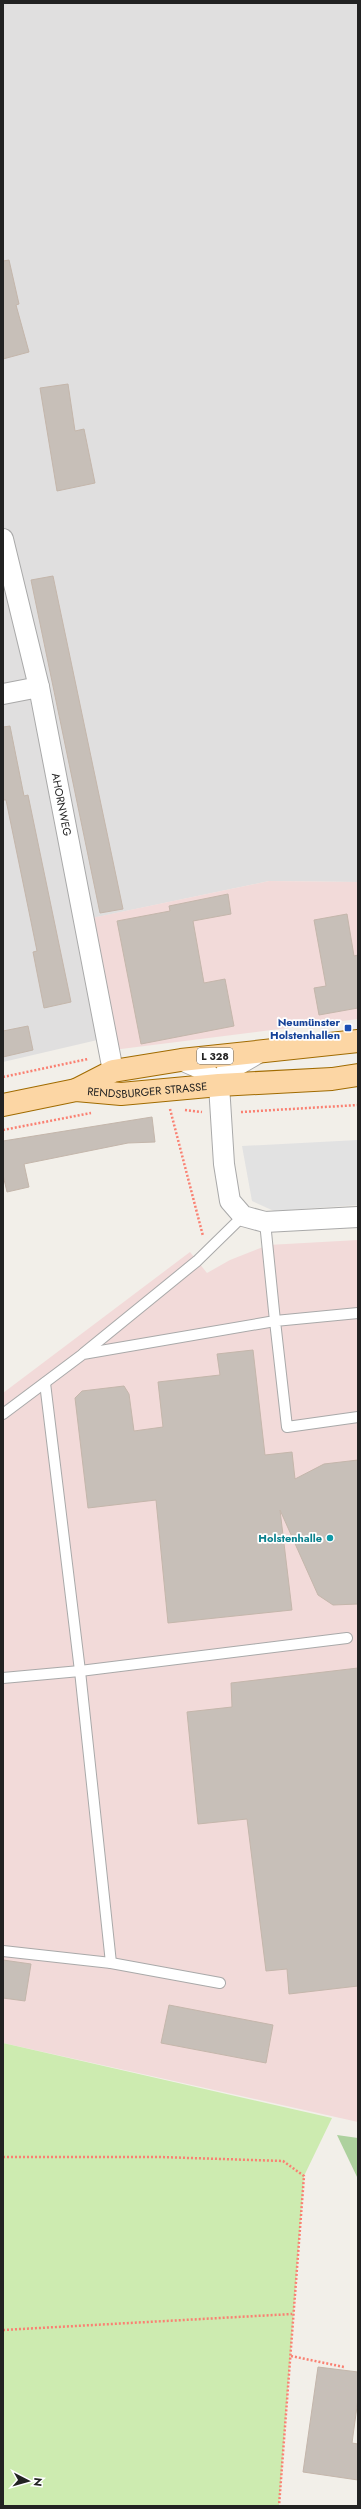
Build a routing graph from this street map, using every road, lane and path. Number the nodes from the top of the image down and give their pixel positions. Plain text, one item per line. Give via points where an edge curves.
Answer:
1 (3, 539) edge
2 (38, 687) junction
3 (3, 694) edge
4 (358, 1041) edge
5 (262, 1050) junction
6 (181, 1060) junction
7 (113, 1071) junction
8 (358, 1076) edge
9 (219, 1085) junction
10 (76, 1090) junction
11 (3, 1104) edge
12 (358, 1105) edge
13 (175, 1108) dead end
14 (181, 1109) dead end
15 (95, 1112) dead end
16 (220, 1113) junction
17 (3, 1130) edge
18 (243, 1216) junction
19 (358, 1217) edge
20 (265, 1222) junction
21 (207, 1252) junction
22 (358, 1313) edge
23 (275, 1321) junction
24 (84, 1354) junction
25 (45, 1383) junction
26 (3, 1414) edge
27 (358, 1417) edge
28 (347, 1638) dead end
29 (80, 1671) junction
30 (3, 1678) edge
31 (3, 1951) edge
32 (110, 1963) junction
33 (220, 1983) dead end
34 (3, 2157) edge
35 (292, 2314) junction
36 (3, 2330) edge
37 (290, 2356) junction
38 (344, 2367) dead end
39 (279, 2506) edge

1 - 2 street, AHORNWEG
2 - 3 street
2 - 7 street, AHORNWEG
4 - 5 main road, RENDSBURGER STRASSE / L 328
5 - 6 main road, RENDSBURGER STRASSE / L 328
5 - 9 street, RENDSBURGER STRASSE via 226,1072
6 - 7 main road, RENDSBURGER STRASSE / L 328
6 - 9 street, RENDSBURGER STRASSE via 204,1070
7 - 10 main road, RENDSBURGER STRASSE / L 328
8 - 9 main road, RENDSBURGER STRASSE / L 328
9 - 10 main road, RENDSBURGER STRASSE / L 328 via 122,1094
9 - 16 street
10 - 11 main road, RENDSBURGER STRASSE / L 328
12 - 16 path
13 - 21 path via 169,1107
14 - 16 path
15 - 17 path
16 - 18 street via 227,1189 230,1201
18 - 20 street
18 - 21 lane
19 - 20 street
20 - 23 lane
21 - 24 lane
22 - 23 lane
23 - 24 lane
23 - 27 lane via 287,1427
24 - 25 lane
25 - 26 lane
25 - 29 lane
28 - 29 lane
29 - 30 lane
29 - 32 lane
31 - 32 lane
32 - 33 lane
34 - 35 path via 160,2157 283,2161 304,2176
35 - 36 path
35 - 37 path
37 - 38 path
37 - 39 path

